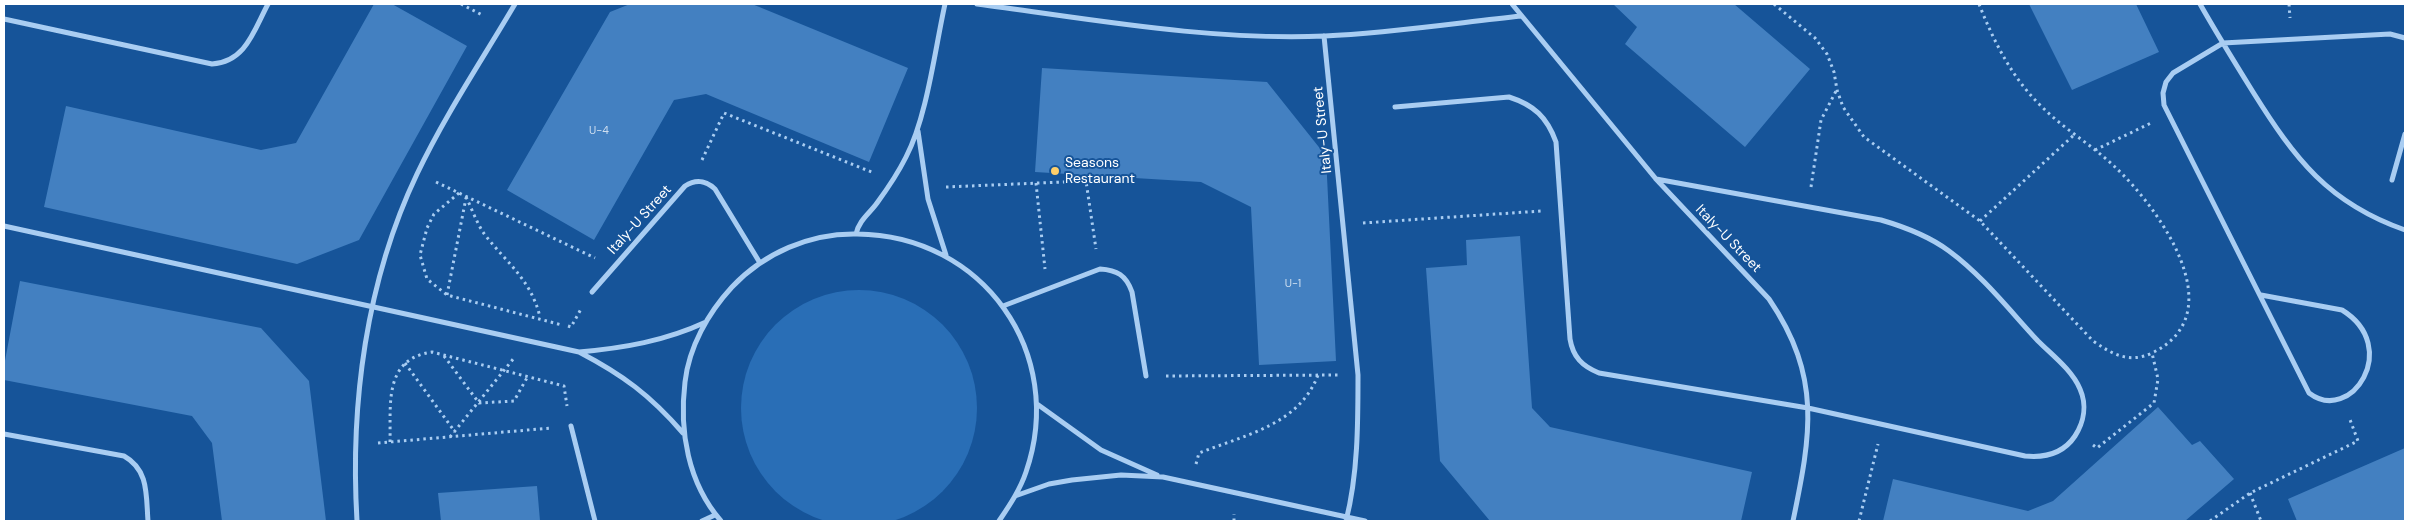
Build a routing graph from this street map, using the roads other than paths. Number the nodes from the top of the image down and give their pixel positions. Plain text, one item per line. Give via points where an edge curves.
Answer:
1 (268, 4) edge
2 (515, 4) edge
3 (944, 4) edge
4 (977, 4) edge
5 (1512, 4) edge
6 (2200, 4) edge
7 (1521, 16) junction
8 (4, 19) edge
9 (1324, 36) junction
10 (2405, 38) edge
11 (2222, 43) junction
12 (1395, 107) dead end
13 (918, 130) junction
14 (2405, 134) edge
15 (1656, 179) junction
16 (2392, 180) dead end
17 (4, 226) edge
18 (2405, 230) edge
19 (856, 234) junction
20 (946, 255) junction
21 (760, 263) junction
22 (592, 292) road end
23 (2262, 295) junction
24 (1003, 306) junction
25 (372, 307) junction
26 (706, 322) junction
27 (579, 352) junction
28 (1146, 376) road end
29 (1037, 404) junction
30 (1808, 408) junction
31 (571, 426) road end
32 (684, 433) junction
33 (4, 434) edge
34 (1163, 478) junction
35 (1016, 496) junction
36 (716, 515) junction
37 (1347, 519) edge
38 (148, 521) edge
39 (357, 521) edge
40 (595, 521) edge
41 (702, 521) edge
42 (721, 521) edge
43 (999, 521) edge
44 (1365, 521) edge
45 (1793, 521) edge

1 - 8 street via 244,49 235,58 212,64
2 - 25 street via 436,135 417,173 395,226
3 - 13 street
4 - 9 street via 1194,31
5 - 7 street, Italy-U Street
6 - 11 street
7 - 9 street
7 - 15 street, Italy-U Street
9 - 37 street, Italy-U Street via 1358,375 1358,425
10 - 11 street via 2390,34
11 - 18 street via 2281,136 2302,162 2352,206
11 - 23 street via 2173,73 2166,82 2164,105
12 - 30 street via 1509,97 1540,112 1551,126 1556,142 1570,339 1572,351 1588,369
13 - 19 street via 893,181 858,225
13 - 20 street via 925,188
14 - 16 street
15 - 30 street, Italy-U Street via 1769,299 1782,317 1800,359
15 - 30 street via 1881,220 1928,237 1968,268 2075,379 2084,403 2084,416 2080,429 2063,449 2038,458
17 - 25 street
19 - 20 street via 881,234 914,242
19 - 21 street via 823,236 801,242
20 - 24 street via 977,278
21 - 22 street, Italy-U Street via 714,189 708,183 692,182
21 - 26 street via 739,280
23 - 23 street via 2309,393 2322,401 2342,398 2361,382 2367,372 2370,348 2361,326 2342,310
24 - 28 street via 1100,269 1121,274 1128,282
24 - 29 street via 1027,352
25 - 27 street
25 - 39 street via 363,360 356,445
26 - 27 street via 649,342
26 - 32 street via 686,376 682,404
27 - 32 street via 636,386
29 - 34 street via 1101,450
29 - 35 street via 1032,452
30 - 45 street, Italy-U Street via 1806,456
31 - 40 street
32 - 36 street via 700,489
33 - 38 street via 124,456 144,475
34 - 35 street via 1121,475 1072,480
34 - 37 street
35 - 43 street
36 - 41 street
36 - 42 street
37 - 44 street

